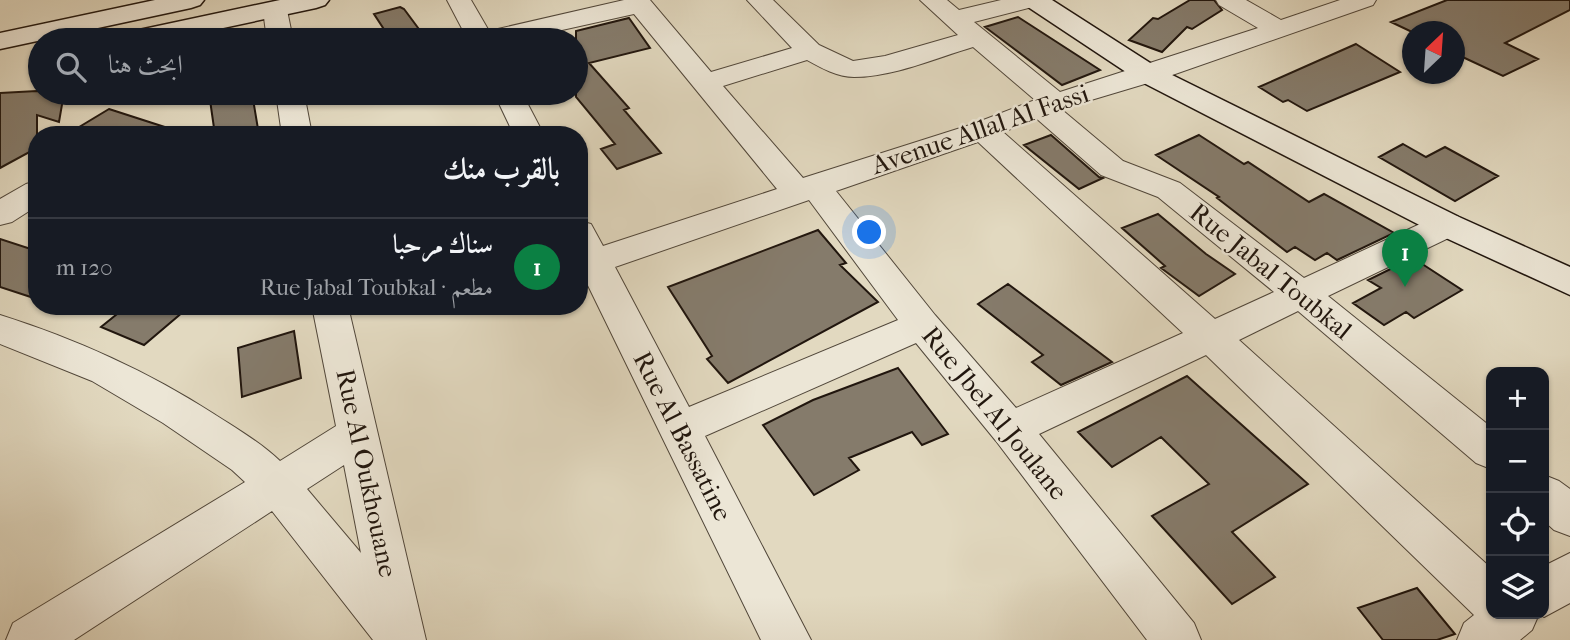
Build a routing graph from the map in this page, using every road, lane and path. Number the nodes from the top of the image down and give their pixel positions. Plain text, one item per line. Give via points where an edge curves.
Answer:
1 (191, 0) edge
2 (316, 0) edge
3 (459, 0) edge
4 (759, 0) edge
5 (932, 0) edge
6 (1033, 0) edge
7 (1228, 0) edge
8 (1364, 0) edge
9 (638, 2) edge
10 (276, 5) edge
11 (954, 19) junction
12 (61, 28) edge
13 (180, 28) edge
14 (279, 28) edge
15 (475, 28) edge
16 (531, 28) edge
17 (1281, 30) junction
18 (28, 35) edge
19 (975, 38) junction
20 (0, 41) edge
21 (810, 51) junction
22 (28, 62) edge
23 (0, 68) edge
24 (1148, 74) junction
25 (706, 82) junction
26 (292, 105) edge
27 (514, 105) edge
28 (1048, 105) junction
29 (296, 126) edge
30 (524, 126) edge
31 (983, 130) junction
32 (805, 188) junction
33 (28, 197) edge
34 (0, 214) edge
35 (1447, 225) junction
36 (588, 246) edge
37 (1570, 282) edge
38 (1302, 295) junction
39 (332, 315) edge
40 (922, 325) junction
41 (0, 329) edge
42 (1211, 337) junction
43 (679, 429) junction
44 (1010, 429) junction
45 (358, 434) junction
46 (1486, 447) edge
47 (276, 484) junction
48 (1549, 498) edge
49 (1570, 516) edge
50 (1570, 575) edge
51 (1549, 588) edge
52 (1486, 593) edge
53 (403, 639) edge
54 (30, 640) edge
55 (786, 640) edge
56 (1177, 640) edge

1 - 12 street
2 - 10 street
3 - 15 street
4 - 21 street
5 - 11 street, Rue Jabal Toubkal
6 - 11 street
6 - 24 street
7 - 17 street
8 - 17 street, Avenue Allal Al Fassi
9 - 16 street
9 - 25 street, Rue Jbel Al Joulane
10 - 13 street
10 - 14 street
11 - 19 street, Rue Jabal Toubkal
17 - 24 street, Avenue Allal Al Fassi
18 - 20 street
19 - 21 street via 860,69 834,64
19 - 28 street, Rue Jabal Toubkal
21 - 25 street
22 - 23 street
24 - 28 street, Avenue Allal Al Fassi
24 - 35 street
25 - 32 street, Rue Jbel Al Joulane
26 - 29 street
27 - 30 street
28 - 31 street, Avenue Allal Al Fassi
28 - 38 street, Rue Jabal Toubkal via 1112,168 1169,190
31 - 32 street, Avenue Allal Al Fassi
31 - 42 street
32 - 36 street, Avenue Allal Al Fassi
32 - 40 street, Rue Jbel Al Joulane
33 - 34 street
35 - 37 street
35 - 38 street
36 - 43 street, Rue Al Bassatine
38 - 42 street
38 - 46 street, Rue Jabal Toubkal
39 - 45 street, Rue Al Oukhouane
40 - 43 street
40 - 44 street, Rue Jbel Al Joulane
41 - 47 street via 106,370 139,388 247,457
42 - 44 street
42 - 52 street
43 - 55 street, Rue Al Bassatine
44 - 56 street, Rue Jbel Al Joulane
45 - 47 street
45 - 53 street, Rue Al Oukhouane
47 - 53 street
47 - 54 street
48 - 49 street
50 - 51 street

